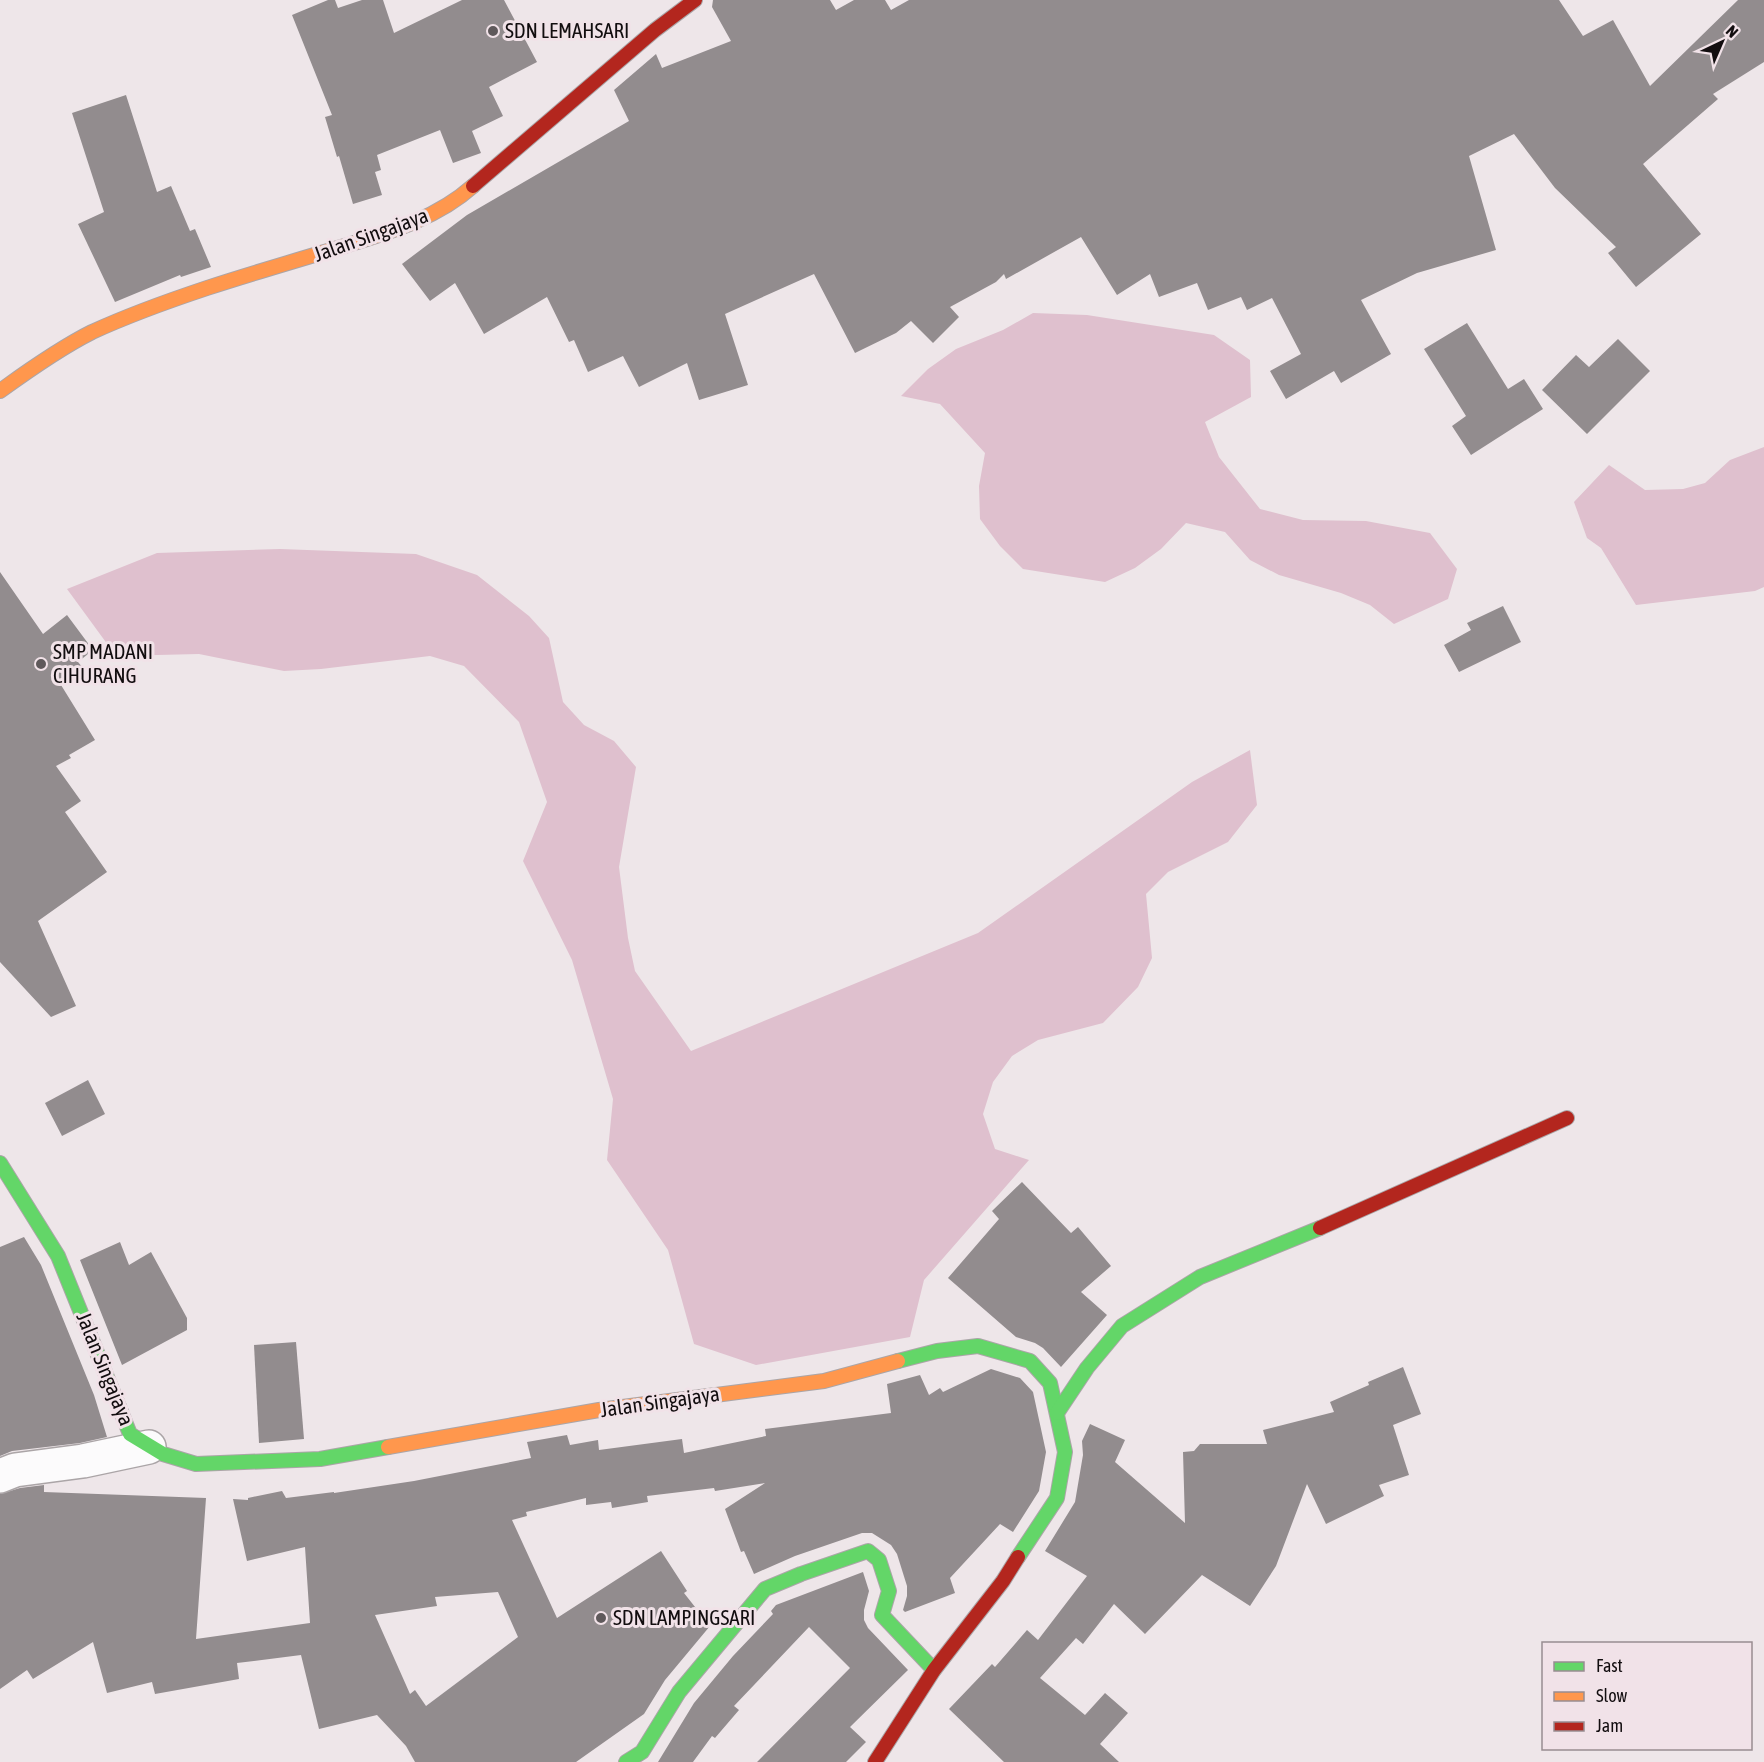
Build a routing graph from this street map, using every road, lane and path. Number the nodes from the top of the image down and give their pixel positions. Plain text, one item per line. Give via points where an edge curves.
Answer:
1 (695, 0) edge
2 (0, 391) edge
3 (1567, 1118) dead end
4 (0, 1162) edge
5 (1057, 1413) junction
6 (149, 1447) junction
7 (0, 1476) edge
8 (934, 1671) junction
9 (626, 1762) edge
10 (875, 1762) edge

1 - 2 street, Jalan Singajaya via 461,196 429,216 142,311 91,333
3 - 5 street via 1200,1277 1122,1326
4 - 6 street, Jalan Singajaya via 58,1256 130,1434
5 - 6 street, Jalan Singajaya via 1050,1383 1030,1361 978,1346 937,1350 824,1381 599,1410 320,1459 196,1464
5 - 8 street, Jalan Singajaya via 1065,1452 1057,1498 1003,1581
6 - 7 street via 15,1470
8 - 9 street via 882,1614 889,1591 879,1560 868,1551 765,1589 679,1692 642,1752
8 - 10 street, Jalan Singajaya

